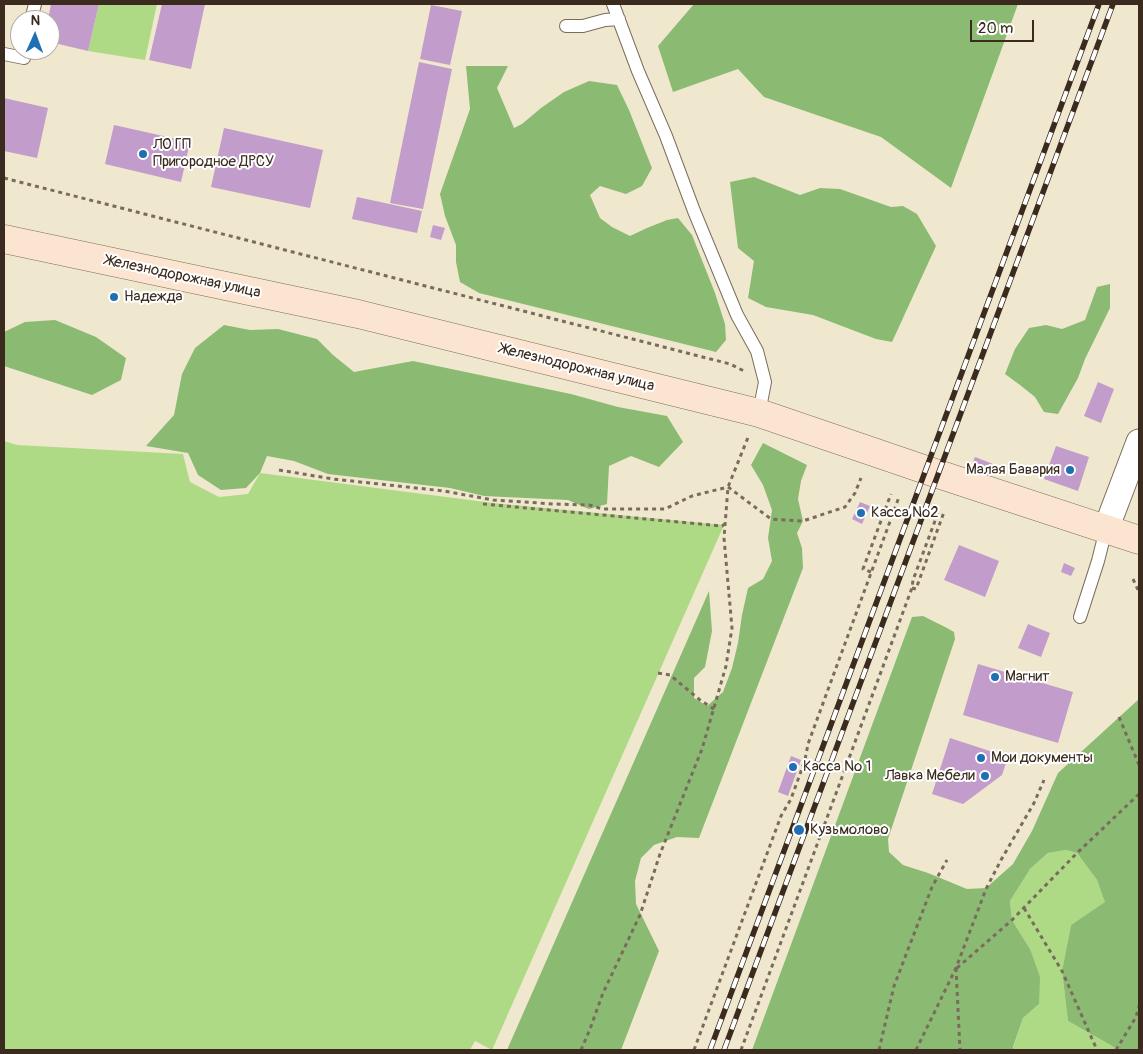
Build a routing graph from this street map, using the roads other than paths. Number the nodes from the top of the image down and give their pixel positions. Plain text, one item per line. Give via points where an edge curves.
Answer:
1 (613, 4) edge
2 (619, 19) junction
3 (566, 26) dead end
4 (4, 239) edge
5 (758, 413) junction
6 (1139, 442) edge
7 (1106, 529) junction
8 (1139, 540) edge
9 (1080, 617) dead end

1 - 2 lane
2 - 3 lane
2 - 5 lane via 697,220 737,314 757,351 765,382
4 - 5 main road, Железнодорожная улица via 358,314
5 - 7 main road, Железнодорожная улица
6 - 7 street
7 - 8 main road, Железнодорожная улица
7 - 9 lane

